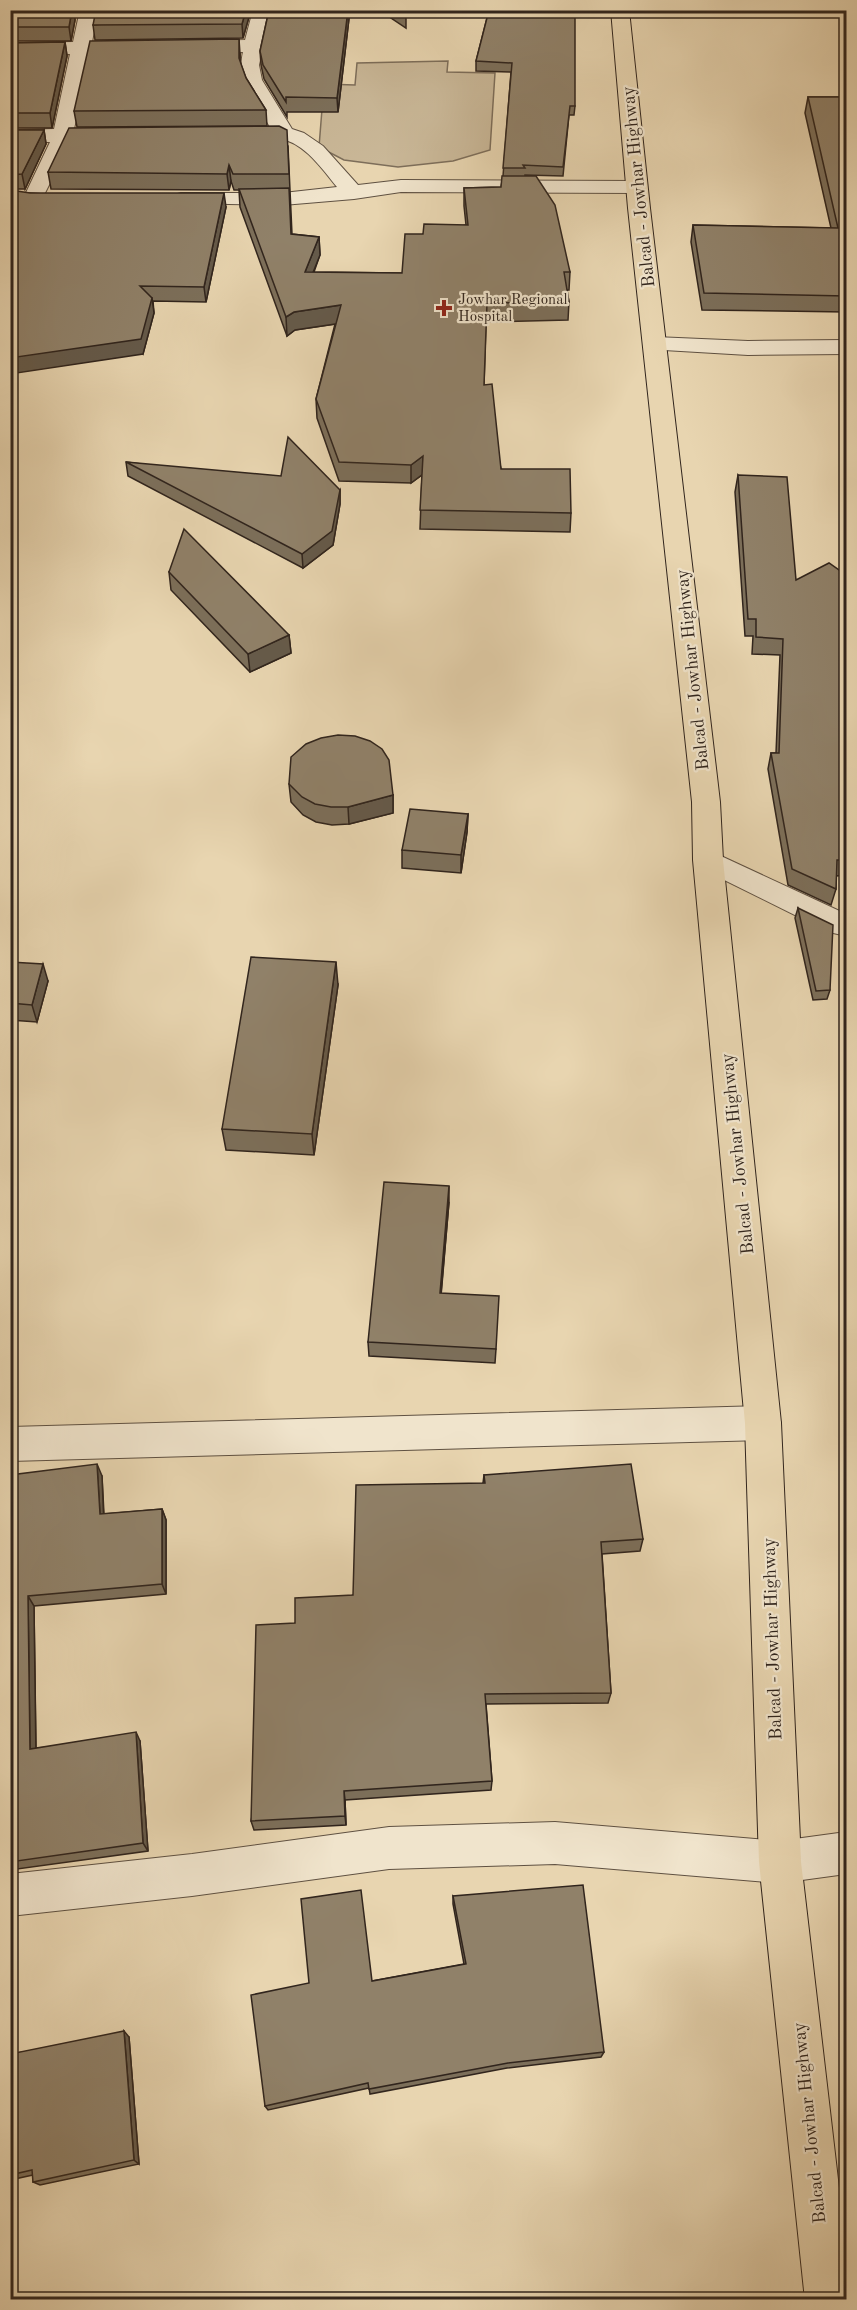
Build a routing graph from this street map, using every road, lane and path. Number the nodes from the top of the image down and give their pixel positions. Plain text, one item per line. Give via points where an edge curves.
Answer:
1 (262, 10) edge
2 (620, 10) edge
3 (89, 12) edge
4 (66, 13) edge
5 (255, 46) junction
6 (150, 47) edge
7 (173, 47) edge
8 (80, 48) junction
9 (10, 49) edge
10 (227, 134) edge
11 (285, 134) junction
12 (133, 135) edge
13 (10, 136) edge
14 (63, 136) junction
15 (637, 187) junction
16 (354, 193) junction
17 (10, 197) edge
18 (33, 198) junction
19 (57, 199) edge
20 (164, 199) edge
21 (655, 344) junction
22 (846, 347) edge
23 (708, 860) junction
24 (846, 925) edge
25 (764, 1423) junction
26 (10, 1444) edge
27 (846, 1853) edge
28 (780, 1862) junction
29 (10, 1895) edge
30 (829, 2300) edge

1 - 5 street
2 - 15 main road, Balcad - Jowhar Highway
3 - 4 street
3 - 8 street
5 - 7 street
5 - 11 street via 249,65 252,80
6 - 8 street
8 - 9 street
8 - 14 street
10 - 11 street
11 - 16 street via 307,145
12 - 14 street
13 - 14 street
14 - 18 street
15 - 16 street via 401,186
15 - 21 main road, Balcad - Jowhar Highway
16 - 20 street via 283,199
17 - 18 street
18 - 19 street
21 - 22 street
21 - 23 main road, Balcad - Jowhar Highway via 706,802
23 - 24 lane
23 - 25 main road, Balcad - Jowhar Highway
25 - 26 street
25 - 28 main road, Balcad - Jowhar Highway
27 - 28 street
28 - 29 street via 555,1843 389,1848
28 - 30 main road, Balcad - Jowhar Highway

